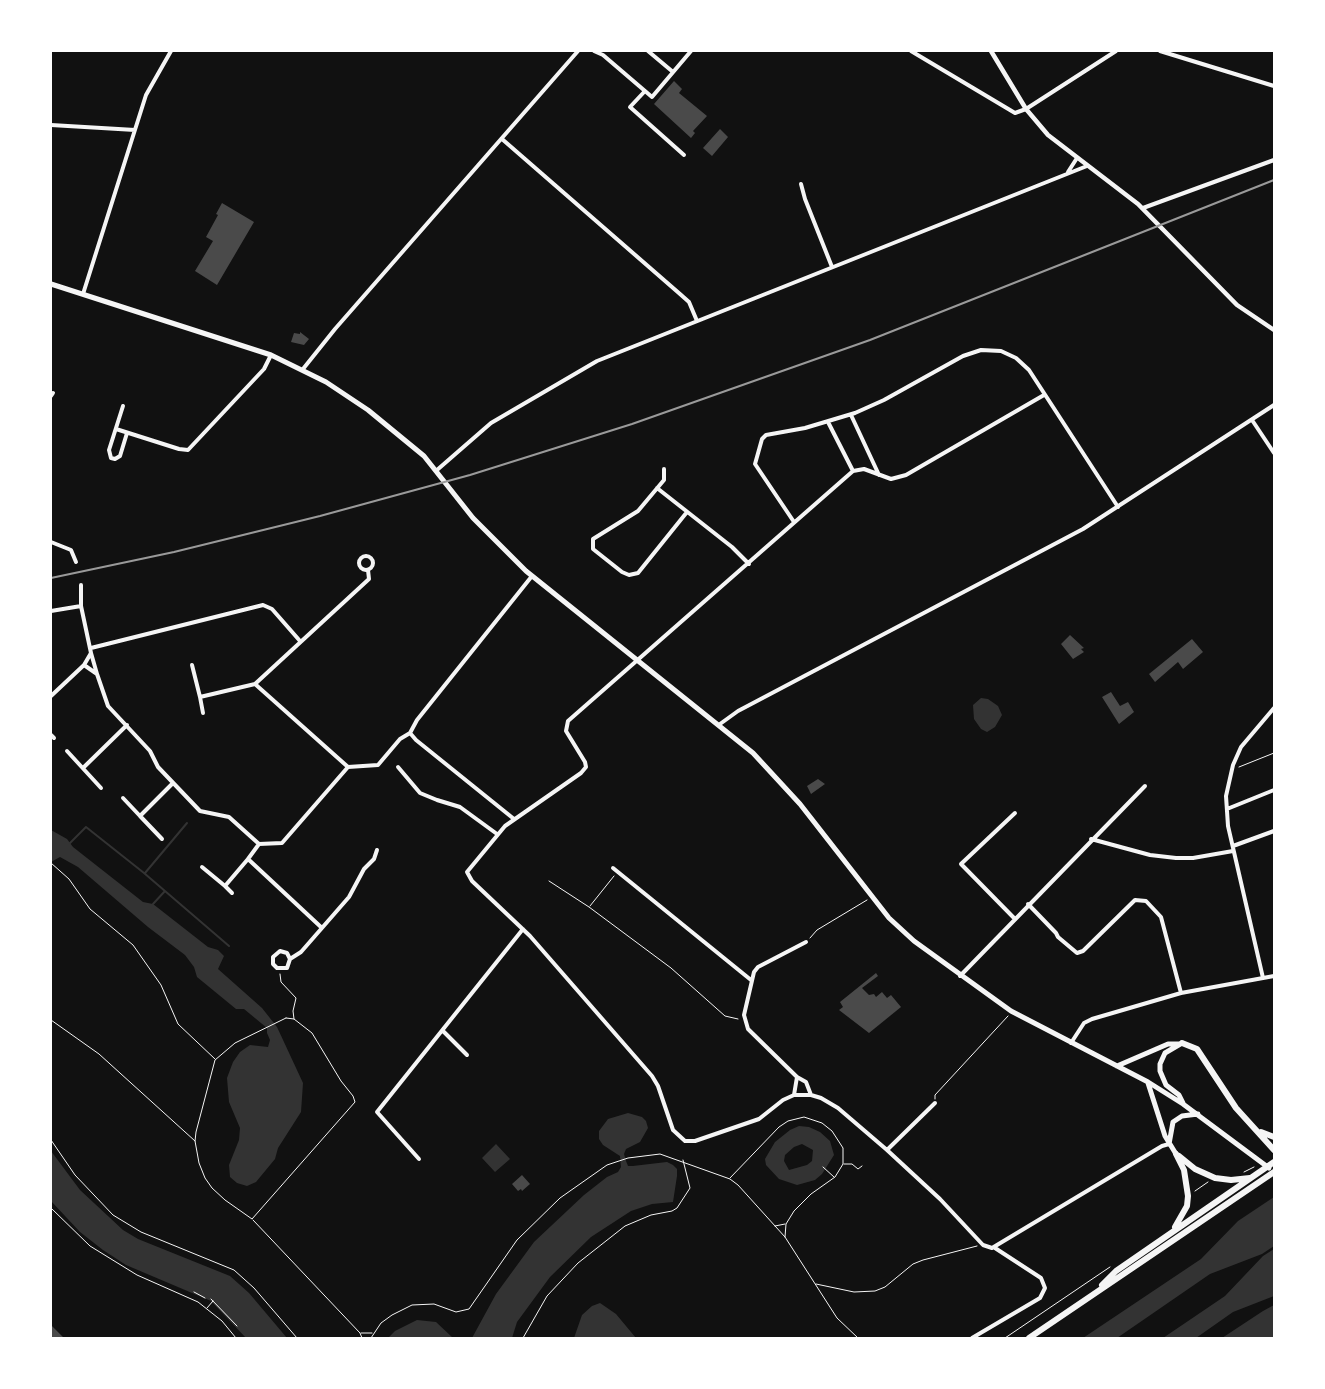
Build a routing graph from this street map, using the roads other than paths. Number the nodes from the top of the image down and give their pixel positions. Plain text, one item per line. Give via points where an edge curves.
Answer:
1 (171, 51) edge
2 (578, 51) edge
3 (594, 51) edge
4 (648, 51) edge
5 (690, 51) edge
6 (911, 51) edge
7 (991, 51) edge
8 (1116, 51) edge
9 (1160, 51) edge
10 (674, 70) junction
11 (1274, 86) edge
12 (645, 91) junction
13 (1026, 109) junction
14 (51, 125) edge
15 (135, 130) junction
16 (502, 139) junction
17 (684, 155) dead end
18 (1077, 158) junction
19 (1274, 161) edge
20 (1087, 166) junction
21 (1068, 172) junction
22 (801, 184) dead end
23 (1143, 208) junction
24 (832, 267) junction
25 (51, 284) edge
26 (83, 294) junction
27 (697, 321) junction
28 (1274, 330) edge
29 (271, 355) junction
30 (304, 369) junction
31 (1044, 394) junction
32 (1274, 405) edge
33 (123, 406) dead end
34 (851, 414) junction
35 (1252, 420) junction
36 (828, 422) junction
37 (116, 429) junction
38 (127, 433) junction
39 (1274, 453) edge
40 (664, 469) dead end
41 (437, 470) junction
42 (853, 472) junction
43 (879, 475) junction
44 (657, 488) junction
45 (1118, 507) junction
46 (687, 512) junction
47 (794, 522) junction
48 (51, 542) edge
49 (76, 562) dead end
50 (749, 564) junction
51 (368, 570) dead end
52 (532, 576) junction
53 (81, 585) dead end
54 (81, 606) junction
55 (51, 611) edge
56 (300, 641) junction
57 (91, 650) junction
58 (638, 659) junction
59 (84, 665) junction
60 (192, 665) dead end
61 (97, 674) junction
62 (256, 684) junction
63 (51, 696) edge
64 (200, 697) junction
65 (1274, 708) edge
66 (204, 713) dead end
67 (720, 724) junction
68 (126, 725) junction
69 (410, 732) junction
70 (67, 751) dead end
71 (348, 767) junction
72 (398, 767) dead end
73 (83, 768) junction
74 (173, 783) junction
75 (1145, 786) dead end
76 (101, 788) dead end
77 (1274, 790) edge
78 (123, 798) dead end
79 (1227, 809) junction
80 (1016, 813) dead end
81 (140, 816) junction
82 (514, 819) junction
83 (1274, 831) edge
84 (497, 834) junction
85 (162, 839) dead end
86 (1091, 839) junction
87 (259, 844) junction
88 (1233, 848) junction
89 (377, 850) dead end
90 (248, 859) junction
91 (202, 867) dead end
92 (613, 868) dead end
93 (225, 886) junction
94 (232, 893) dead end
95 (1028, 904) junction
96 (1014, 918) junction
97 (322, 928) junction
98 (524, 929) junction
99 (806, 942) road end
100 (290, 959) junction
101 (960, 976) junction
102 (1274, 976) edge
103 (1263, 978) junction
104 (751, 980) junction
105 (1181, 993) junction
106 (443, 1031) junction
107 (1071, 1043) junction
108 (1182, 1043) junction
109 (467, 1056) dead end
110 (1117, 1066) junction
111 (797, 1077) junction
112 (1148, 1082) junction
113 (794, 1095) junction
114 (812, 1095) junction
115 (935, 1103) road end
116 (1183, 1104) junction
117 (1199, 1114) junction
118 (1258, 1131) junction
119 (1274, 1137) edge
120 (1169, 1144) junction
121 (887, 1150) junction
122 (1274, 1150) edge
123 (1176, 1154) junction
124 (419, 1159) dead end
125 (1274, 1162) edge
126 (1274, 1172) edge
127 (1252, 1177) junction
128 (1172, 1232) junction
129 (995, 1248) junction
130 (1094, 1295) junction
131 (972, 1338) edge
132 (1029, 1338) edge

1 - 15 street via 146,95
2 - 16 street
3 - 12 street
4 - 10 street
5 - 10 street
6 - 13 street via 1010,111
7 - 13 street
8 - 13 street
9 - 11 street
10 - 12 street via 652,97
12 - 17 street via 630,108
13 - 18 street via 1048,135
14 - 15 street
15 - 26 street
16 - 27 street via 689,302
16 - 30 street
18 - 20 street
18 - 21 street
19 - 23 street
20 - 21 street
20 - 23 street
21 - 24 street
22 - 24 street
23 - 28 street via 1237,305
24 - 27 street
25 - 26 main road
26 - 29 main road
27 - 41 street via 597,361 506,413
29 - 30 main road
29 - 38 street via 264,368 191,448 179,449
30 - 41 main road via 400,434
31 - 34 street via 1021,362 1002,351 981,350 963,356 884,400
31 - 43 street via 906,475 891,479
31 - 45 street
32 - 35 street
33 - 37 street
34 - 36 street
34 - 43 street
35 - 39 street
35 - 45 street
36 - 42 street
36 - 47 street via 766,435 755,459 756,469
37 - 38 street
37 - 38 street via 109,452 112,459 120,456
40 - 44 street via 664,480
41 - 52 main road via 473,518
42 - 43 street via 859,469
42 - 47 street
44 - 46 street
44 - 46 street via 638,511 593,539 593,549 622,572 629,575 638,572
45 - 67 street via 1054,545 738,711
46 - 50 street
47 - 50 street
48 - 49 street via 71,550
50 - 58 street
51 - 56 street via 369,579
52 - 58 main road
52 - 69 street via 416,720
53 - 54 street
54 - 55 street
54 - 57 street
56 - 57 street via 272,609 263,605
56 - 62 street
57 - 59 street
57 - 61 street
58 - 67 main road
58 - 82 street via 568,721 566,731 585,762 582,773
59 - 61 street
59 - 63 street
60 - 64 street
61 - 68 street via 106,701
62 - 64 street
62 - 71 street
64 - 66 street
65 - 79 street via 1246,739 1231,770
67 - 101 main road via 782,782 902,931
68 - 73 street
68 - 74 street via 150,750 158,767
69 - 71 street via 378,765
69 - 82 street
70 - 73 street
71 - 87 street via 286,840 277,844
72 - 84 street via 420,793 460,806
73 - 76 street
74 - 81 street
74 - 87 street via 200,811 229,817
75 - 86 street
77 - 79 street
78 - 81 street
79 - 88 street
80 - 96 street via 961,864
81 - 85 street
82 - 84 street
83 - 88 street
84 - 98 street via 467,872 472,881
86 - 88 street via 1170,858 1193,858
86 - 95 street
87 - 90 street
88 - 103 street
89 - 97 street via 349,897
90 - 93 street
90 - 97 street
91 - 93 street
92 - 104 street
93 - 94 street
95 - 96 street
95 - 105 street via 1077,953 1083,951 1135,900 1146,901 1161,917
96 - 101 street
97 - 100 street via 301,952
98 - 106 street
98 - 113 street via 652,1076 678,1137 695,1141 759,1119
99 - 104 street via 758,968
100 - 100 street via 284,952 274,954 273,964 280,969 287,968
101 - 107 main road via 1011,1012
102 - 103 street
103 - 105 street
104 - 111 street via 744,1020 748,1029
105 - 107 street via 1087,1021
106 - 109 street
106 - 124 street via 377,1112
107 - 110 main road
108 - 110 main road via 1168,1044
108 - 116 main road via 1166,1053 1160,1071 1166,1085 1179,1095
108 - 118 highway via 1193,1046 1201,1054 1236,1108
110 - 112 main road
111 - 113 street
111 - 114 street via 806,1082
112 - 116 main road
112 - 120 main road
113 - 114 street
114 - 121 street via 829,1102
115 - 121 street
116 - 117 main road
117 - 120 main road via 1182,1116 1173,1122
117 - 126 main road
118 - 119 highway
118 - 122 highway
120 - 123 main road
120 - 129 street
121 - 129 street via 983,1245
123 - 127 highway via 1194,1169 1215,1178
123 - 128 highway via 1184,1170 1188,1196 1182,1217
125 - 127 highway
126 - 130 highway
127 - 128 highway
128 - 130 highway via 1116,1271
129 - 131 street via 1041,1278 1045,1288 1040,1298
130 - 132 highway

